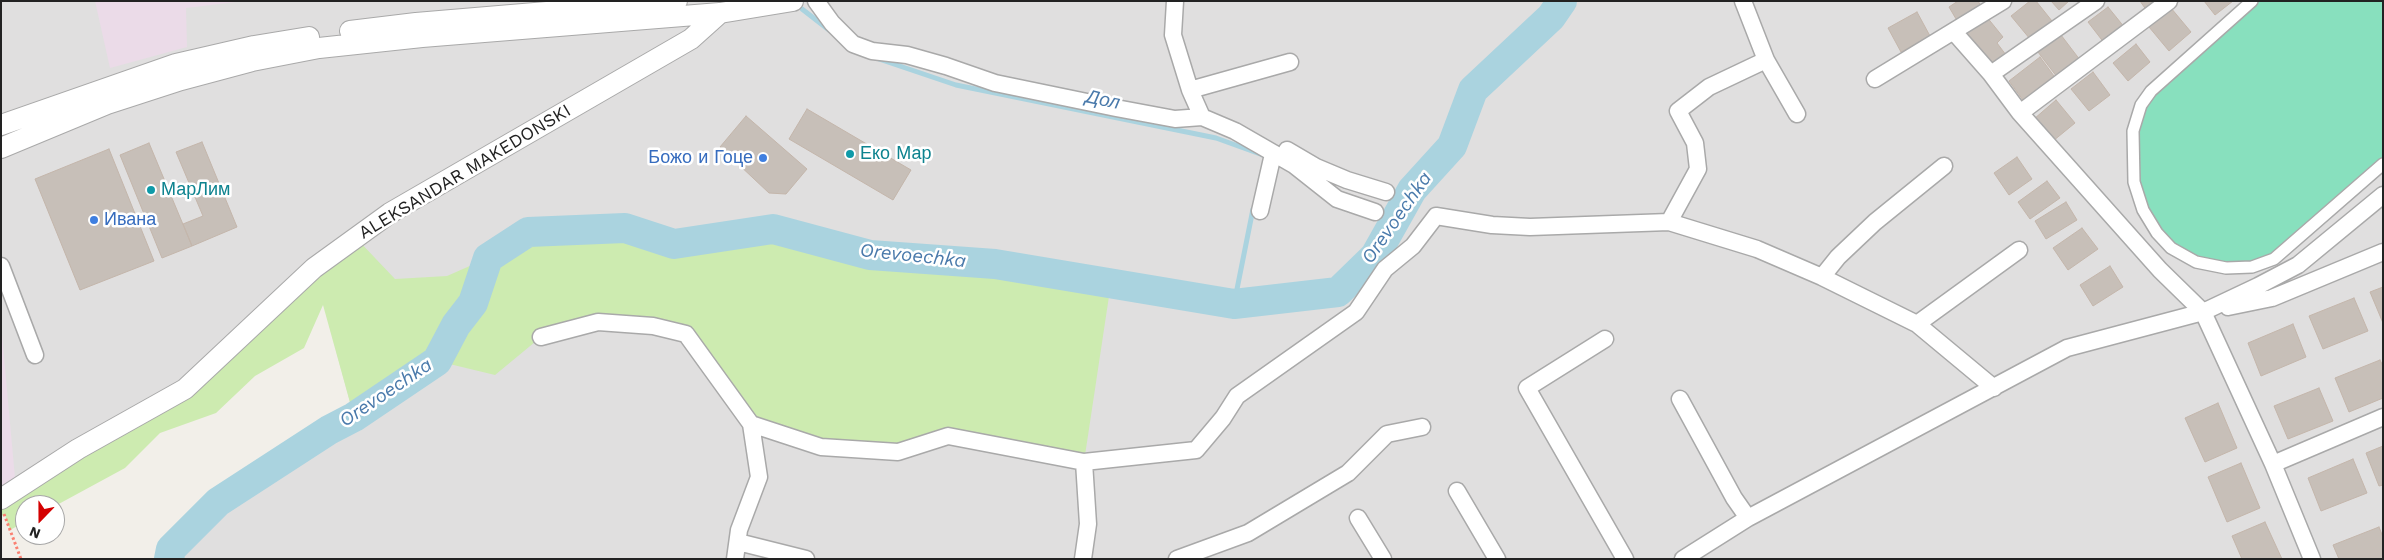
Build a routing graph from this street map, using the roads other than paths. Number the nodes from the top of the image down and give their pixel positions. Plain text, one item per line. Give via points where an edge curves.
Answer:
1 (677, 1) edge
2 (793, 1) edge
3 (816, 1) edge
4 (1175, 1) edge
5 (1743, 1) edge
6 (2003, 1) edge
7 (2096, 1) edge
8 (2169, 1) edge
9 (2252, 1) edge
10 (719, 7) edge
11 (1954, 32) junction
12 (1766, 60) junction
13 (1290, 62) dead end
14 (1991, 74) junction
15 (1875, 79) dead end
16 (1190, 90) junction
17 (1797, 114) dead end
18 (2020, 114) junction
19 (1202, 118) junction
20 (1, 125) edge
21 (1235, 131) junction
22 (1, 148) edge
23 (1273, 154) junction
24 (2383, 164) edge
25 (1944, 166) dead end
26 (1386, 192) dead end
27 (2383, 194) edge
28 (1260, 211) dead end
29 (1376, 212) dead end
30 (1669, 222) junction
31 (2317, 222) junction
32 (2331, 239) junction
33 (2018, 250) dead end
34 (2383, 252) edge
35 (1, 266) edge
36 (1822, 277) junction
37 (2203, 312) junction
38 (1917, 324) junction
39 (541, 337) dead end
40 (1605, 339) dead end
41 (35, 355) dead end
42 (1994, 388) junction
43 (1680, 399) dead end
44 (2383, 417) edge
45 (751, 424) junction
46 (1422, 427) dead end
47 (1084, 462) junction
48 (2273, 464) junction
49 (1457, 491) dead end
50 (2, 504) edge
51 (1358, 518) dead end
52 (1748, 518) junction
53 (738, 542) junction
54 (735, 559) edge
55 (806, 559) edge
56 (1083, 559) edge
57 (1177, 559) edge
58 (1383, 559) edge
59 (1497, 559) edge
60 (1625, 559) edge
61 (1683, 559) edge
62 (2312, 559) edge

1 - 20 street via 416,23 254,46 176,64
2 - 10 street
3 - 19 street via 853,44 872,51 915,58 995,83 1175,119
4 - 16 street via 1173,35
5 - 12 street
6 - 11 street
7 - 14 street
8 - 18 street
9 - 31 street via 2151,91 2141,105 2133,131 2134,182 2143,210 2157,233 2171,248 2196,262 2226,268 2252,267 2274,259
10 - 22 street via 319,48 252,61 107,104
10 - 50 street, ALEKSANDAR MAKEDONSKI via 691,39 390,213 314,268 184,389 78,449
11 - 14 street
11 - 15 street
12 - 17 street
12 - 30 street via 1709,87 1678,111 1695,143 1698,169
13 - 16 street
14 - 18 street
16 - 19 street
18 - 37 street via 2160,270
19 - 21 street
21 - 23 street
21 - 26 street via 1282,147 1347,180
23 - 28 street
23 - 29 street via 1294,165 1337,199
24 - 31 street
25 - 36 street via 1875,222
27 - 32 street
30 - 36 street via 1757,249
30 - 47 street via 1530,227 1436,216 1413,246 1385,269 1356,312 1237,396 1196,450
31 - 32 street
32 - 37 street via 2298,265
33 - 38 street
34 - 37 street via 2272,298
35 - 41 street
36 - 38 street
37 - 42 street via 2066,348
37 - 48 street
38 - 42 street
39 - 45 street via 598,322 653,326 686,334
40 - 60 street via 1527,388
42 - 52 street
43 - 52 street
44 - 48 street
45 - 47 street via 821,447 898,452 948,436
45 - 53 street via 759,477 739,530
46 - 57 street via 1388,434 1348,474 1248,534
47 - 56 street via 1088,524
48 - 62 street
49 - 59 street
51 - 58 street
52 - 61 street
53 - 54 street
53 - 55 street

